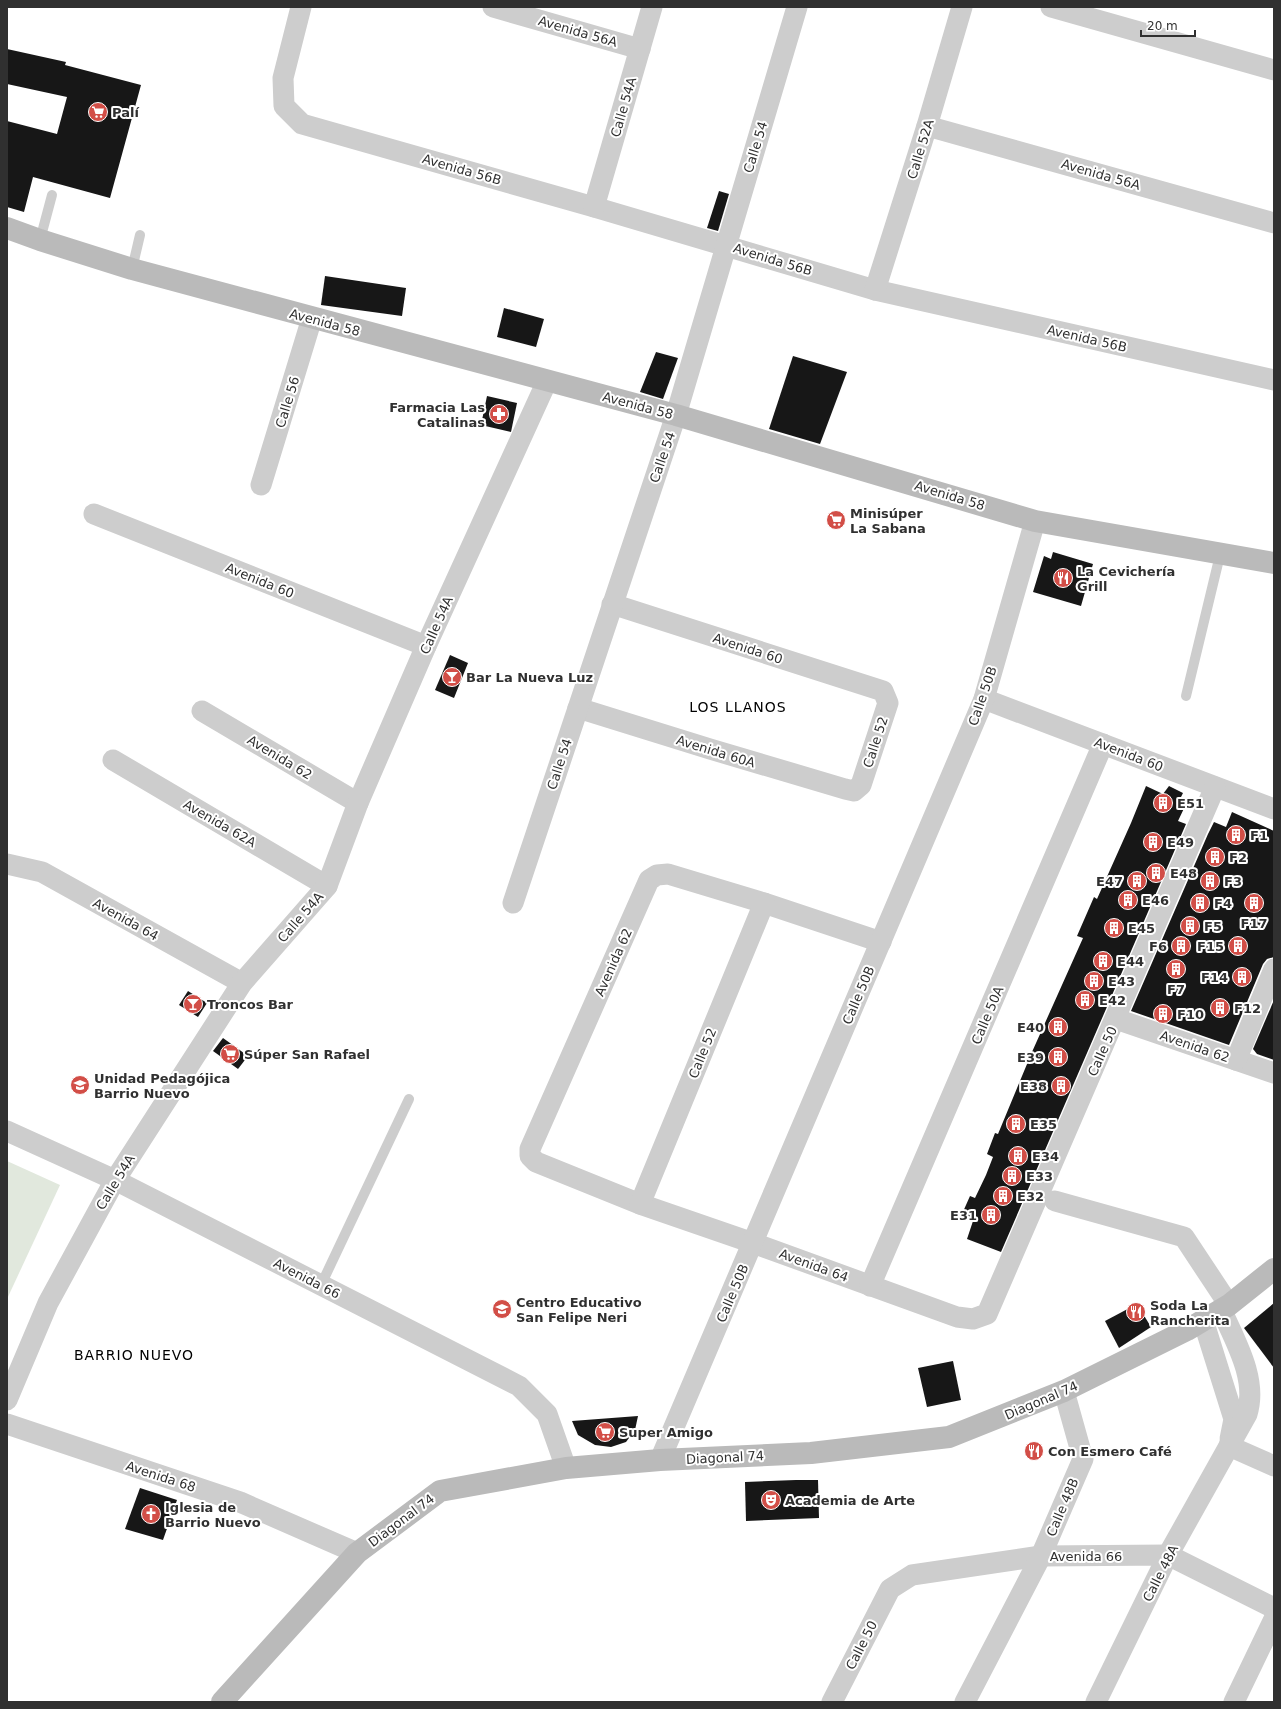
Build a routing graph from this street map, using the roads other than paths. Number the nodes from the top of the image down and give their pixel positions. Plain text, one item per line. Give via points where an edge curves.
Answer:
1 (301, 7) edge
2 (493, 7) edge
3 (652, 7) edge
4 (797, 7) edge
5 (962, 7) edge
6 (1051, 7) edge
7 (640, 49) junction
8 (1274, 70) edge
9 (927, 126) junction
10 (52, 195) dead end
11 (594, 207) junction
12 (1274, 223) edge
13 (7, 228) edge
14 (140, 234) dead end
15 (40, 240) junction
16 (726, 245) junction
17 (132, 269) junction
18 (875, 290) junction
19 (312, 318) junction
20 (546, 380) junction
21 (1274, 380) edge
22 (676, 415) junction
23 (261, 485) dead end
24 (94, 514) dead end
25 (1035, 521) junction
26 (1220, 555) junction
27 (1274, 563) edge
28 (612, 604) junction
29 (426, 646) junction
30 (883, 691) joint
31 (1186, 696) dead end
32 (984, 699) junction
33 (578, 708) junction
34 (202, 711) dead end
35 (1103, 744) junction
36 (113, 760) dead end
37 (1215, 787) junction
38 (854, 791) joint
39 (358, 803) junction
40 (1274, 808) edge
41 (7, 864) edge
42 (327, 886) junction
43 (513, 903) dead end
44 (764, 903) junction
45 (881, 942) junction
46 (1274, 969) edge
47 (242, 983) junction
48 (1116, 1019) junction
49 (1236, 1060) junction
50 (1274, 1073) edge
51 (409, 1099) dead end
52 (7, 1131) edge
53 (115, 1180) junction
54 (1055, 1201) dead end
55 (640, 1204) junction
56 (753, 1243) junction
57 (1274, 1269) edge
58 (321, 1285) junction
59 (870, 1286) junction
60 (1225, 1307) junction
61 (988, 1314) joint
62 (1203, 1320) junction
63 (1064, 1391) junction
64 (7, 1400) edge
65 (7, 1424) edge
66 (1229, 1446) junction
67 (660, 1460) junction
68 (1274, 1466) edge
69 (566, 1468) junction
70 (357, 1553) junction
71 (1168, 1555) junction
72 (1041, 1556) junction
73 (890, 1589) joint
74 (1274, 1608) edge
75 (1274, 1619) edge
76 (222, 1702) edge
77 (832, 1702) edge
78 (964, 1702) edge
79 (1096, 1702) edge
80 (1234, 1702) edge

1 - 11 street, Avenida 56B via 282,78 284,106 302,124
2 - 7 street, Avenida 56A
3 - 7 street, Calle 54A
4 - 16 street, Calle 54
5 - 9 street, Calle 52A
6 - 8 street
7 - 11 street, Calle 54A
9 - 12 street, Avenida 56A
9 - 18 street, Calle 52A
10 - 15 lane
11 - 16 street, Avenida 56B
13 - 15 main road, Avenida 58
14 - 17 lane
15 - 17 main road, Avenida 58
16 - 18 street, Avenida 56B
16 - 22 street, Calle 54
17 - 19 main road, Avenida 58
18 - 21 street, Avenida 56B
19 - 20 main road, Avenida 58
19 - 23 street, Calle 56
20 - 22 main road, Avenida 58
20 - 29 street, Calle 54A
22 - 25 main road, Avenida 58
22 - 28 street, Calle 54
24 - 29 street, Avenida 60
25 - 26 main road, Avenida 58
25 - 32 street, Calle 50B
26 - 27 main road, Avenida 58
26 - 31 lane
28 - 30 street, Avenida 60
28 - 33 street, Calle 54
29 - 39 street, Calle 54A
30 - 38 street, Calle 52 via 888,703 861,785
32 - 35 street, Avenida 60
32 - 45 street, Calle 50B
33 - 38 street, Avenida 60A
33 - 43 street, Calle 54
34 - 39 street, Avenida 62
35 - 37 street, Avenida 60
35 - 59 street, Calle 50A
36 - 42 street, Avenida 62A
37 - 40 street, Avenida 60
37 - 48 street, Calle 50
39 - 42 street, Calle 54A
41 - 47 street, Avenida 64 via 42,872
42 - 47 street, Calle 54A
44 - 45 street, Avenida 62
44 - 55 street, Calle 52
44 - 55 street, Avenida 62 via 668,874 657,875 649,880 530,1149 530,1156 536,1162
45 - 56 street, Calle 50B
46 - 49 street
47 - 53 street, Calle 54A
48 - 49 street, Avenida 62
48 - 61 street, Calle 50
49 - 50 street, Avenida 62
51 - 58 lane
52 - 53 street, Avenida 66
53 - 58 street, Avenida 66
53 - 64 street, Calle 54A via 48,1303
54 - 60 street, Calle 48A via 1184,1237
55 - 56 street, Avenida 64
56 - 59 street, Avenida 64
56 - 67 street, Calle 50B
57 - 60 main road, Diagonal 74
58 - 69 street, Avenida 66 via 519,1386 546,1414
59 - 61 street, Avenida 64 via 957,1317 973,1319
60 - 62 main road, Diagonal 74
60 - 66 street, Calle 48A via 1247,1371 1250,1404
62 - 63 main road, Diagonal 74
62 - 66 street, Calle 48A via 1234,1419
63 - 67 main road, Diagonal 74 via 949,1437 811,1453
63 - 72 street, Calle 48B via 1083,1459
65 - 70 street, Avenida 68 via 240,1502
66 - 68 street
66 - 71 street, Calle 48A
67 - 69 main road, Diagonal 74
69 - 70 main road, Diagonal 74 via 440,1491
70 - 76 main road, Diagonal 74
71 - 72 street, Avenida 66
71 - 74 street, Avenida 66
71 - 79 street, Calle 48A
72 - 73 street, Avenida 66 via 912,1576
72 - 78 street, Calle 48B
73 - 77 street, Calle 50
75 - 80 street

